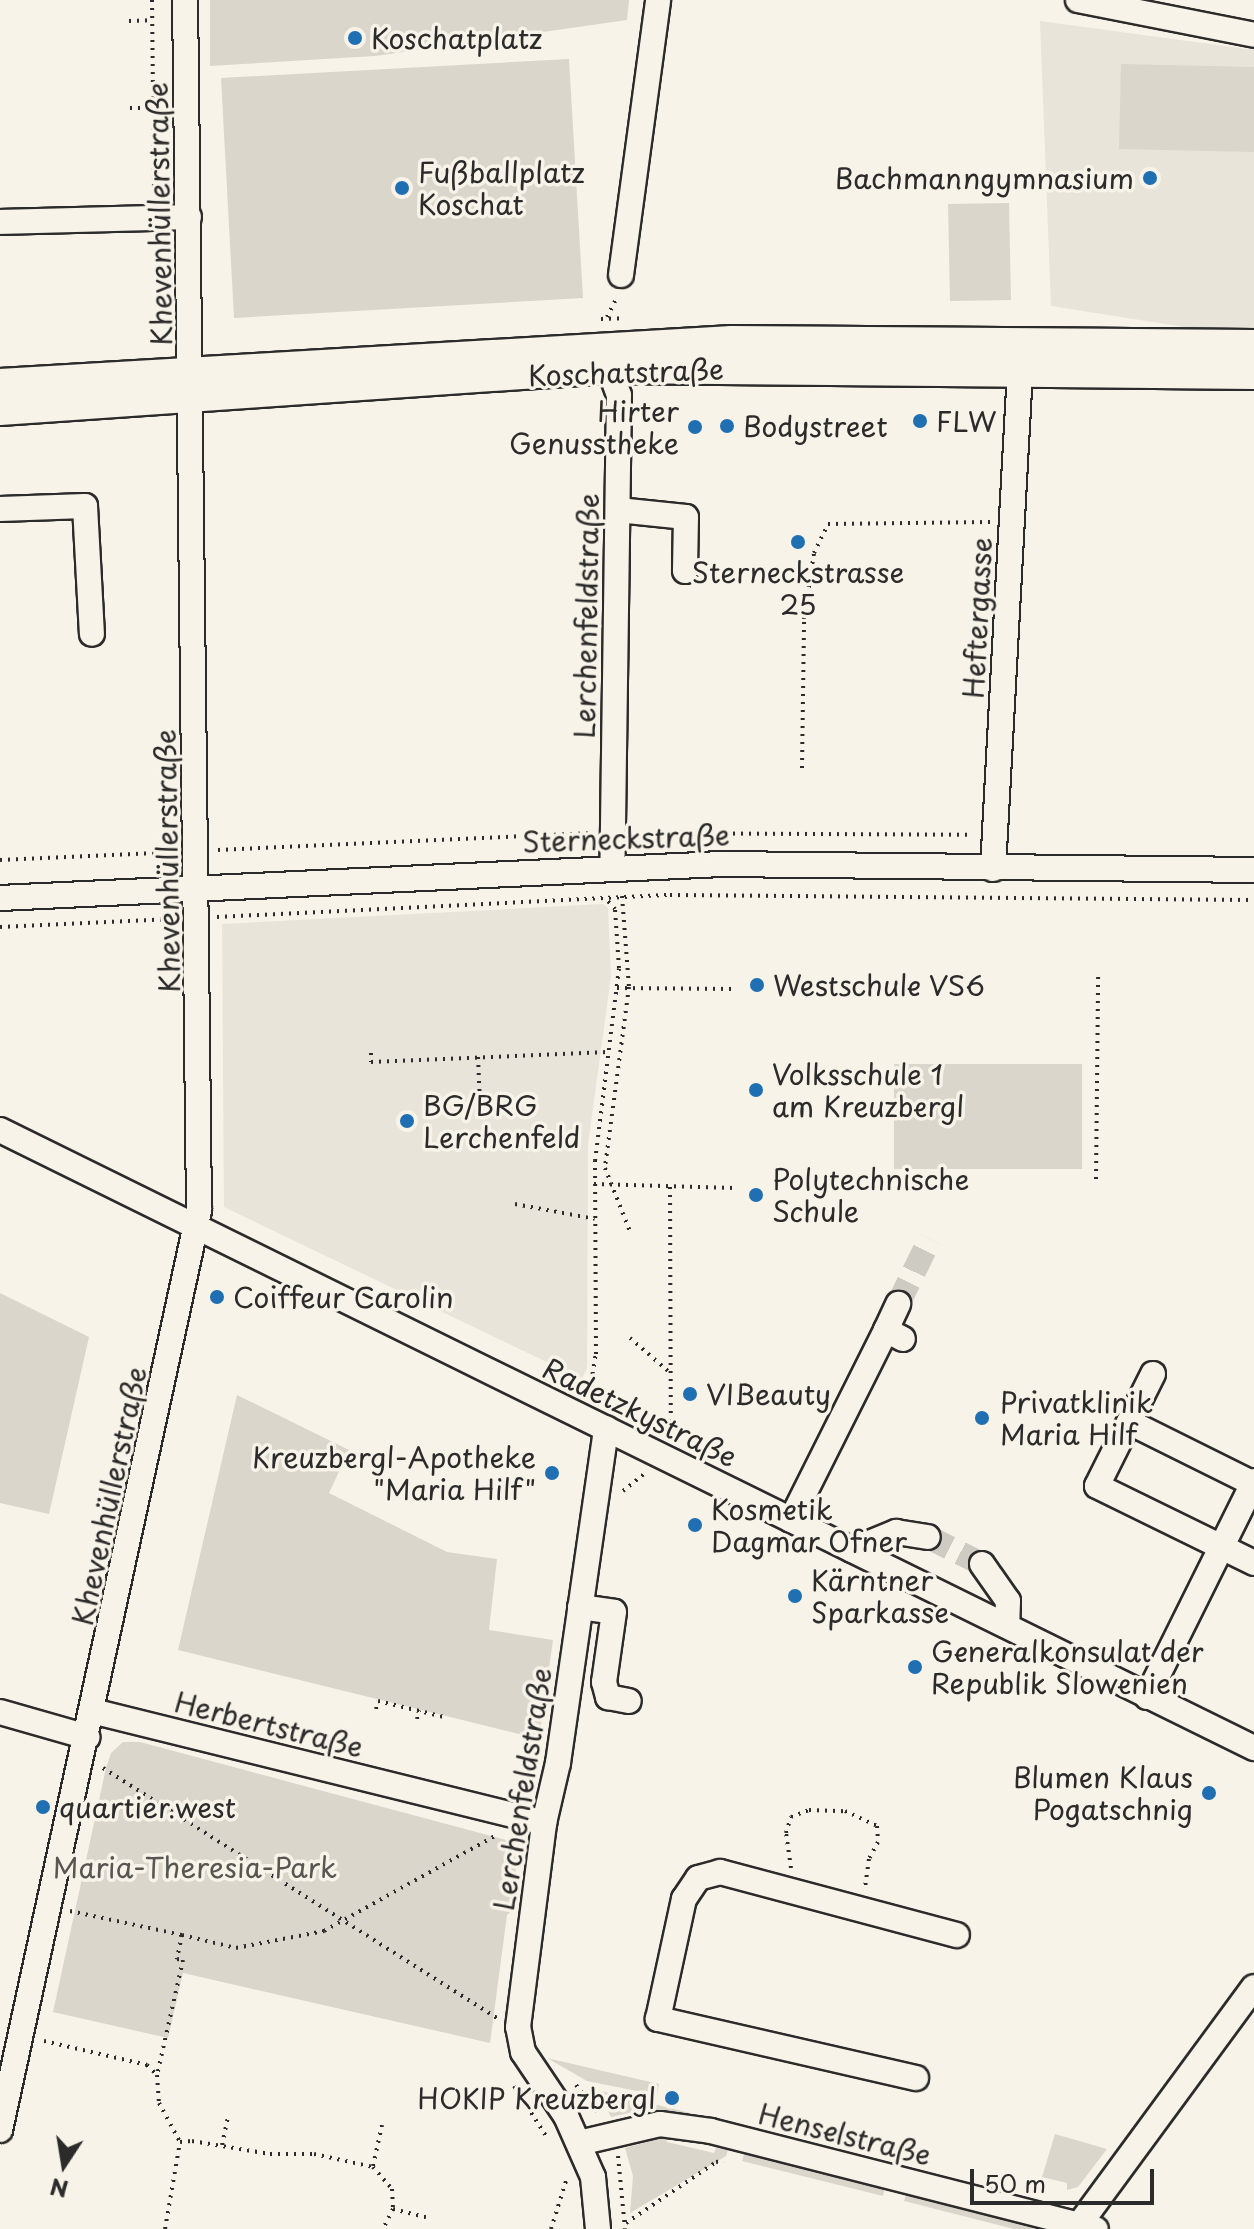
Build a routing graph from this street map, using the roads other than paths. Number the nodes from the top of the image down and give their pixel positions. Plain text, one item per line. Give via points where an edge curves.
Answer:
1 (185, 0) edge
2 (658, 0) edge
3 (1078, 0) edge
4 (1254, 35) edge
5 (189, 217) junction
6 (0, 222) edge
7 (621, 275) dead end
8 (1254, 345) edge
9 (818, 355) junction
10 (1020, 371) junction
11 (1254, 374) edge
12 (614, 381) junction
13 (0, 384) edge
14 (192, 384) junction
15 (0, 410) edge
16 (0, 509) edge
17 (618, 510) junction
18 (685, 571) dead end
19 (92, 634) dead end
20 (612, 868) junction
21 (993, 869) junction
22 (1254, 870) edge
23 (197, 889) junction
24 (0, 898) edge
25 (0, 1130) edge
26 (198, 1227) junction
27 (898, 1304) tunnel mouth
28 (1153, 1374) dead end
29 (1129, 1422) junction
30 (606, 1428) junction
31 (1254, 1483) edge
32 (791, 1520) junction
33 (928, 1537) tunnel mouth
34 (1221, 1547) junction
35 (852, 1550) junction
36 (1254, 1563) edge
37 (982, 1564) tunnel mouth
38 (580, 1607) junction
39 (1007, 1626) junction
40 (1147, 1697) junction
41 (629, 1701) dead end
42 (92, 1711) junction
43 (0, 1712) edge
44 (87, 1737) junction
45 (1254, 1748) edge
46 (544, 1823) junction
47 (957, 1935) dead end
48 (1254, 1987) edge
49 (916, 2078) dead end
50 (0, 2130) edge
51 (579, 2143) junction
52 (1053, 2224) edge
53 (1088, 2227) edge
54 (598, 2229) edge

1 - 5 street, Khevenhüllerstraße
2 - 7 street
3 - 4 street
5 - 6 street
5 - 14 street, Khevenhüllerstraße
8 - 9 main road, Koschatstraße
9 - 10 main road, Koschatstraße
9 - 12 main road, Koschatstraße
9 - 14 main road, Koschatstraße via 608,345
10 - 11 main road, Koschatstraße
10 - 21 street, Heftergasse
12 - 14 main road, Koschatstraße
12 - 17 street, Lerchenfeldstraße
13 - 14 main road, Koschatstraße
14 - 15 main road, Koschatstraße
14 - 23 street, Khevenhüllerstraße
16 - 19 street via 85,506
17 - 18 street via 686,517
17 - 20 street, Lerchenfeldstraße
20 - 21 street, Sterneckstraße via 720,864
20 - 23 street, Sterneckstraße
21 - 22 street, Sterneckstraße
23 - 24 street, Sterneckstraße
23 - 26 street, Khevenhüllerstraße
25 - 26 street, Radetzkystraße
26 - 30 street, Radetzkystraße
26 - 42 street, Khevenhüllerstraße
27 - 32 street via 894,1334
28 - 29 street
29 - 31 street
29 - 34 street via 1097,1486
30 - 32 street, Radetzkystraße
30 - 38 street, Lerchenfeldstraße
31 - 34 street
32 - 35 street, Radetzkystraße
33 - 35 street via 896,1532
34 - 36 street
34 - 40 street
35 - 39 street, Radetzkystraße
37 - 39 street via 1008,1601
38 - 41 street via 614,1612 604,1682 608,1697
38 - 46 street, Lerchenfeldstraße
39 - 40 street, Radetzkystraße
40 - 45 street, Radetzkystraße
42 - 44 street
42 - 46 street, Herbertstraße
43 - 44 street
44 - 50 street
46 - 51 street, Lerchenfeldstraße via 518,2027 523,2052
47 - 49 street via 720,1872 698,1878 684,1899 658,2019
48 - 53 street
51 - 52 street, Henselstraße via 660,2124 711,2131
51 - 54 street, Lerchenfeldstraße via 593,2177
52 - 53 street, Henselstraße

